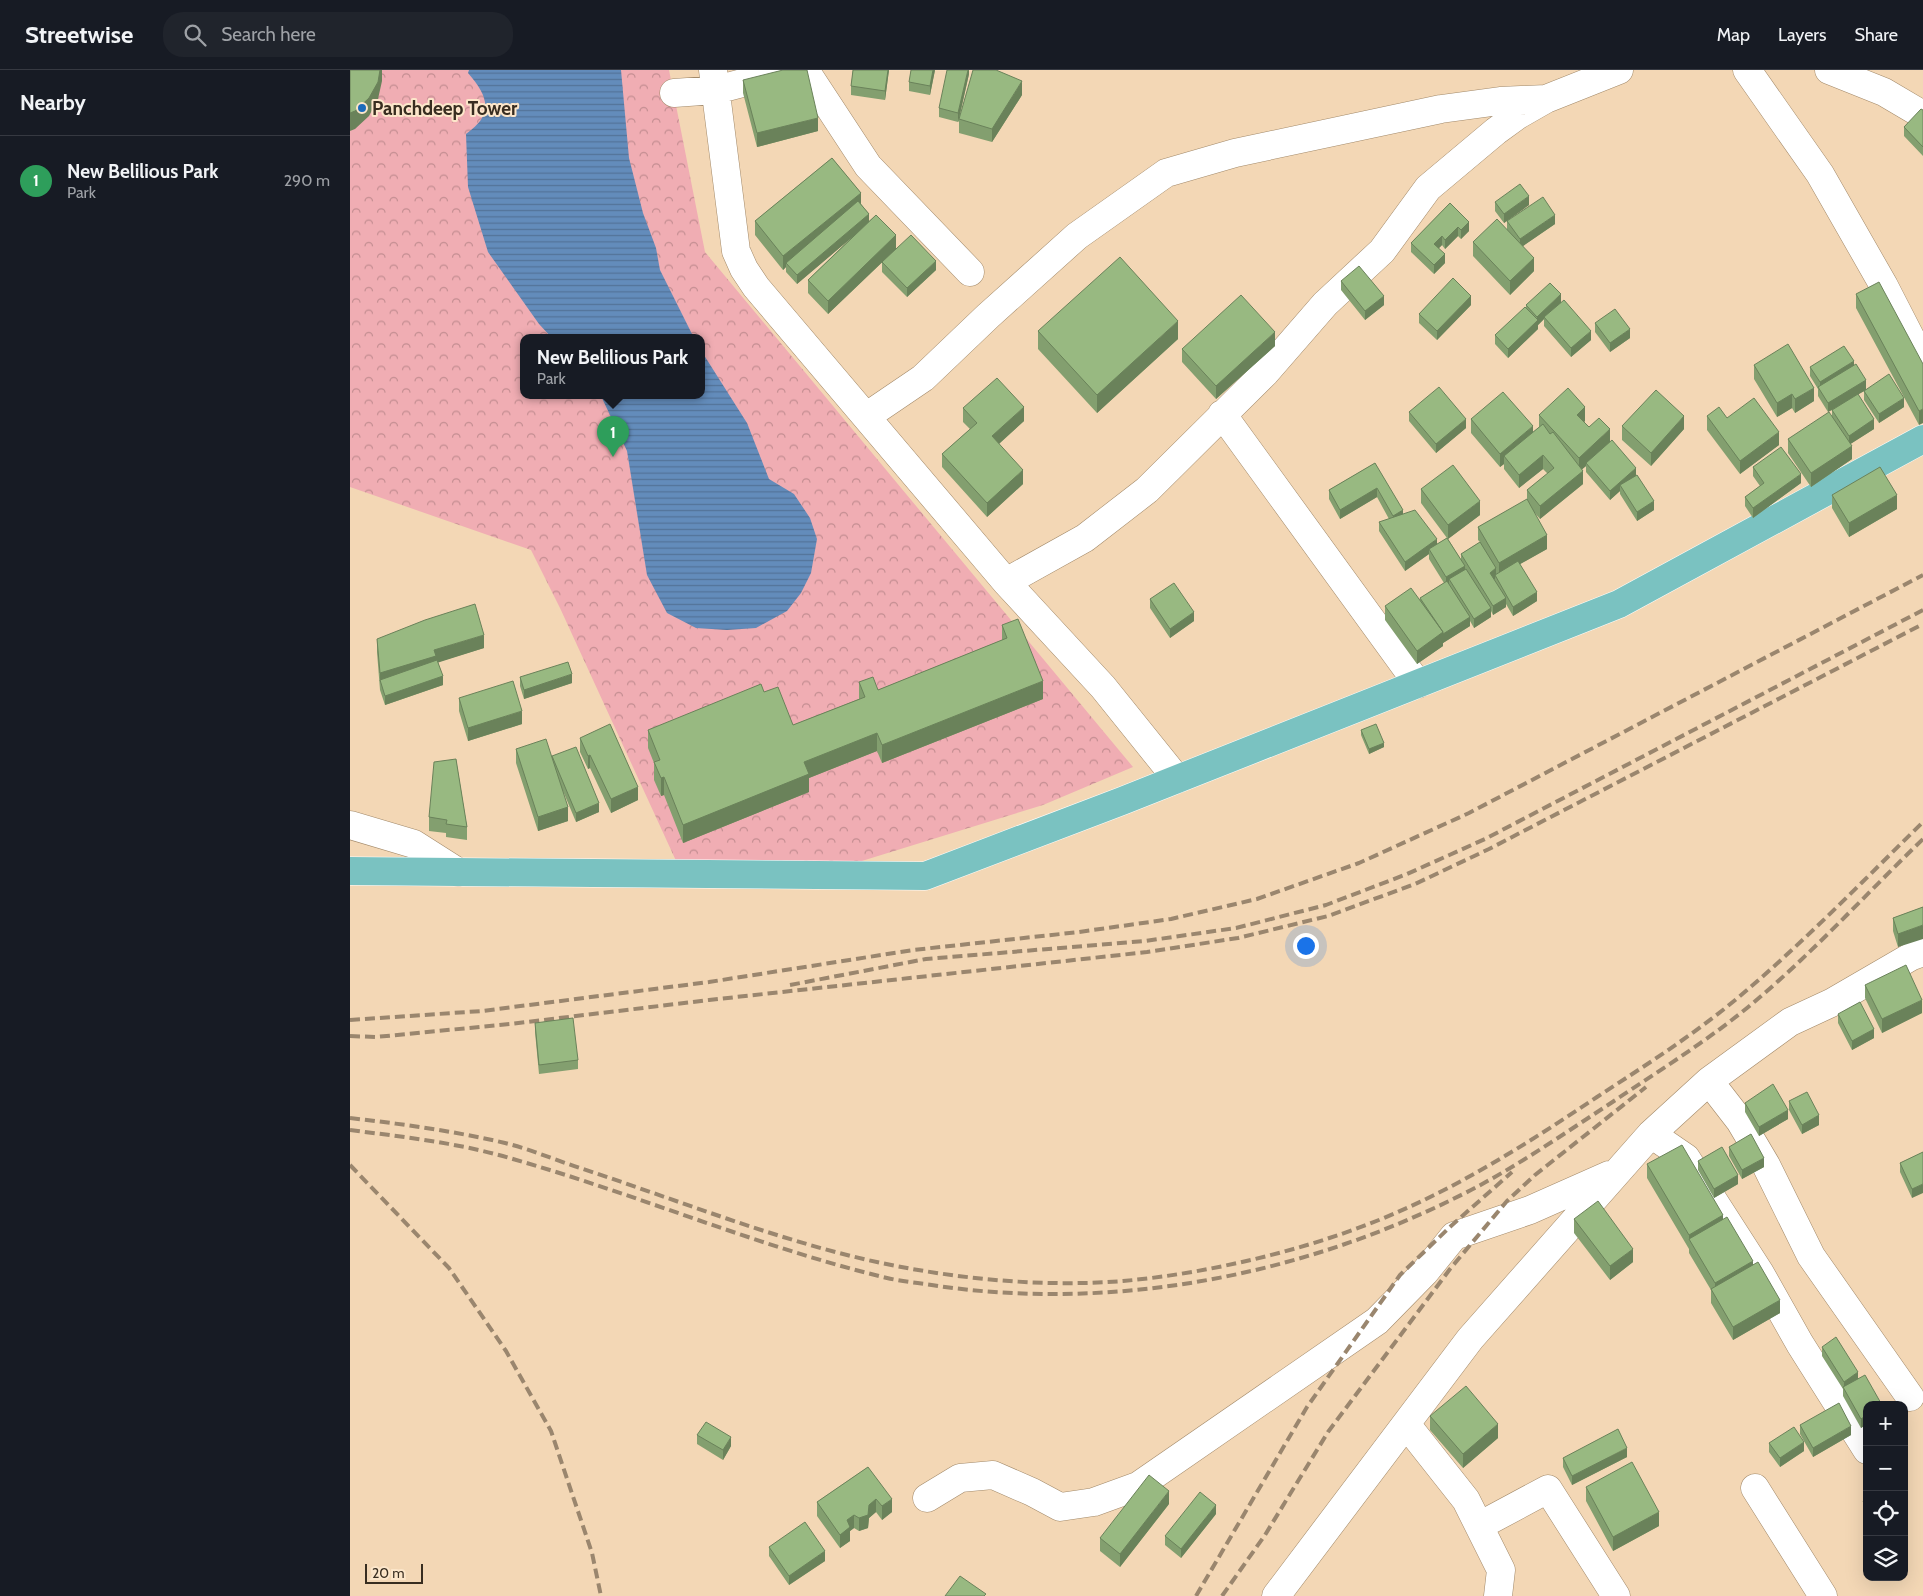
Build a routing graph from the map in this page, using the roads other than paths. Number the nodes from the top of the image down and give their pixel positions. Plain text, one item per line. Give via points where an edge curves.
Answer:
1 (792, 70) edge
2 (805, 70) edge
3 (1619, 70) edge
4 (1747, 70) edge
5 (1829, 70) edge
6 (715, 80) edge
7 (674, 93) dead end
8 (1546, 99) junction
9 (1923, 115) edge
10 (970, 272) dead end
11 (1923, 362) edge
12 (1222, 414) junction
13 (867, 416) junction
14 (1923, 440) edge
15 (1006, 582) junction
16 (1418, 684) junction
17 (1178, 779) junction
18 (350, 825) edge
19 (350, 871) edge
20 (458, 872) junction
21 (1923, 952) edge
22 (1709, 1081) junction
23 (1651, 1134) junction
24 (1617, 1172) junction
25 (1910, 1398) dead end
26 (1406, 1424) junction
27 (1864, 1446) edge
28 (1755, 1488) dead end
29 (927, 1498) dead end
30 (1479, 1526) junction
31 (1276, 1596) edge
32 (1498, 1596) edge
33 (1616, 1596) edge
34 (1823, 1596) edge

1 - 6 street
2 - 10 street via 868,166
3 - 8 street
4 - 11 street via 1820,174
5 - 9 street via 1884,92
6 - 7 street
6 - 13 street via 736,251 744,269
8 - 12 street via 1496,131 1428,188 1382,251 1325,304 1265,373
8 - 13 street via 1441,109 1235,153 1166,173 1077,236 923,378
12 - 15 street via 1147,490 1085,538
12 - 16 street
13 - 15 street
14 - 16 main road via 1619,604
15 - 17 street via 1103,687
16 - 17 main road
17 - 20 main road via 925,876
18 - 20 street via 414,844
19 - 20 main road
21 - 22 street via 1790,1022
22 - 23 street
22 - 25 street via 1740,1121 1762,1158 1811,1256
23 - 24 street
23 - 27 street via 1686,1158
24 - 26 street via 1470,1339
24 - 29 street via 1530,1210 1454,1236 1425,1272 1377,1321 1138,1486 1094,1502 1060,1506 993,1475 960,1478
26 - 30 street via 1466,1500
26 - 31 street
28 - 34 street
30 - 32 street via 1501,1570
30 - 33 street via 1548,1489

